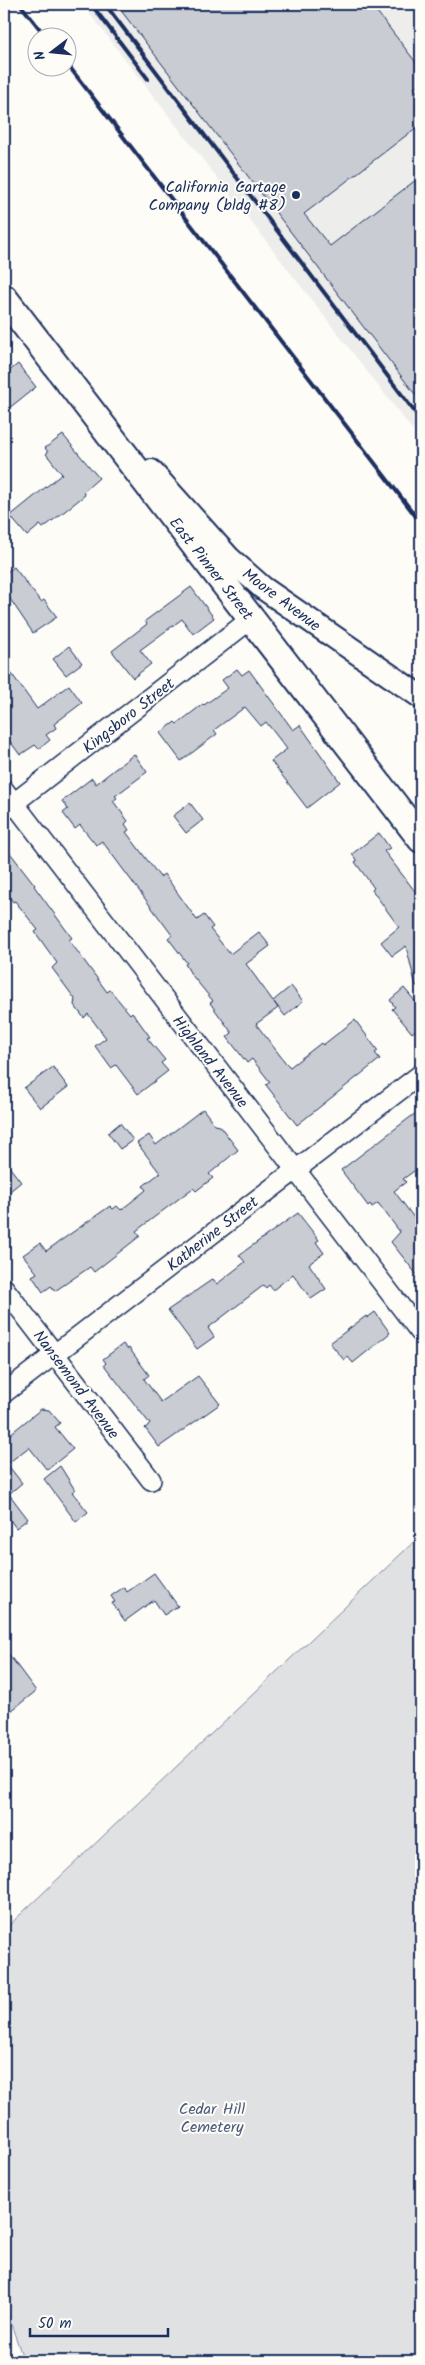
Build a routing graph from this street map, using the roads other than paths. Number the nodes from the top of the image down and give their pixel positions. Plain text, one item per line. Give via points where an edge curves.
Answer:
1 (4, 298) edge
2 (59, 369) junction
3 (251, 619) junction
4 (421, 697) edge
5 (7, 802) edge
6 (421, 839) edge
7 (421, 1074) edge
8 (295, 1169) junction
9 (4, 1288) edge
10 (420, 1332) edge
11 (54, 1354) junction
12 (4, 1393) edge
13 (151, 1480) dead end

1 - 2 main road, East Pinner Street
2 - 3 main road, East Pinner Street
2 - 4 street, Moore Avenue via 229,558 263,588
3 - 5 street, Kingsboro Street
3 - 6 main road, East Pinner Street
5 - 8 street, Highland Avenue
7 - 8 street, Katherine Street
8 - 10 street, Highland Avenue
8 - 11 street, Katherine Street
9 - 11 street, Nansemond Avenue
11 - 12 street, Katherine Street
11 - 13 street, Nansemond Avenue

